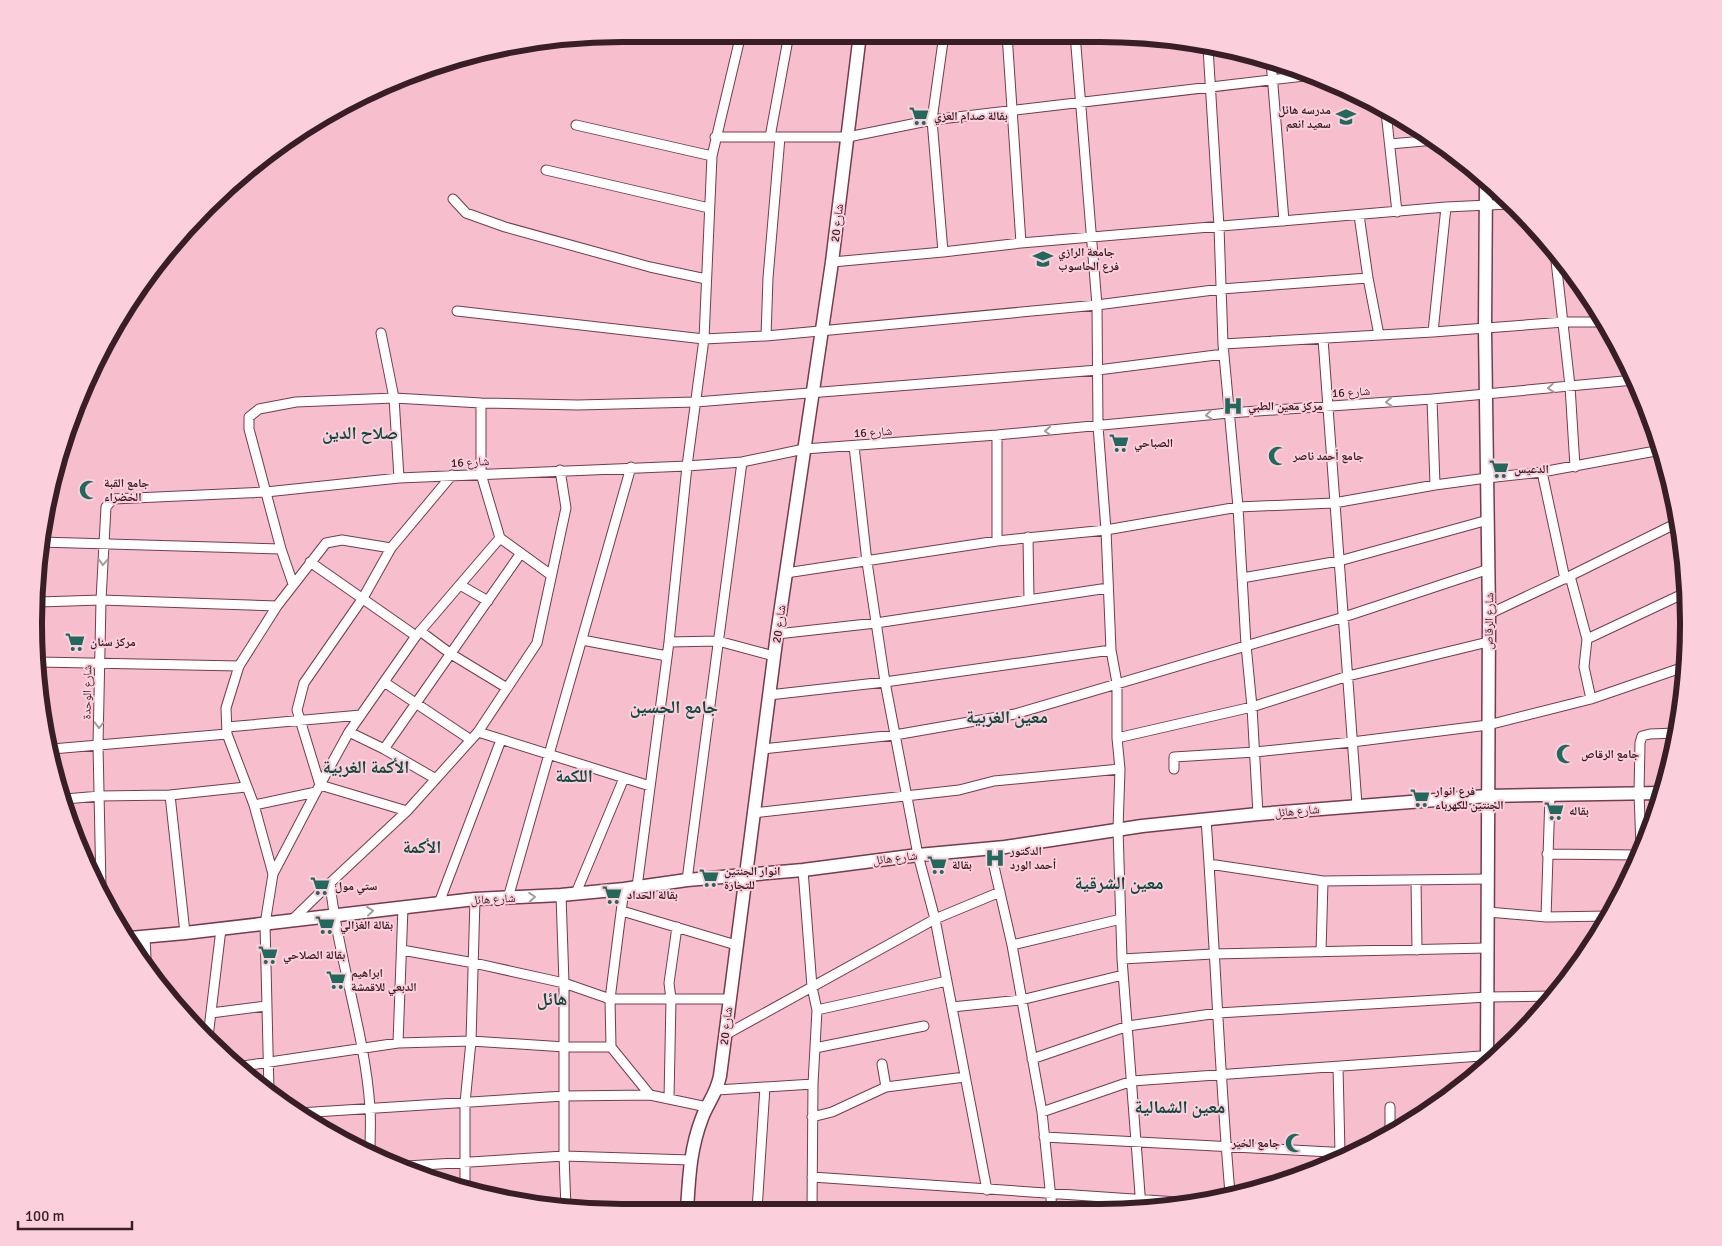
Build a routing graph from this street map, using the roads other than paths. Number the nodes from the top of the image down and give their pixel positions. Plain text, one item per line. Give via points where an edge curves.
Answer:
1 (739, 42) edge
2 (788, 42) edge
3 (859, 42) edge
4 (943, 42) edge
5 (1007, 42) edge
6 (1076, 42) edge
7 (1209, 53) edge
8 (1271, 69) edge
9 (1296, 77) edge
10 (1272, 80) junction
11 (1212, 88) junction
12 (1080, 102) junction
13 (1011, 112) junction
14 (1387, 119) edge
15 (932, 120) junction
16 (576, 125) dead end
17 (780, 137) junction
18 (848, 137) junction
19 (715, 138) junction
20 (770, 138) junction
21 (1423, 141) edge
22 (1390, 144) junction
23 (712, 156) junction
24 (546, 170) dead end
25 (1486, 191) edge
26 (453, 199) dead end
27 (1500, 204) edge
28 (1486, 205) junction
29 (1446, 207) junction
30 (709, 208) junction
31 (1397, 212) junction
32 (1359, 215) junction
33 (1284, 221) junction
34 (1219, 227) junction
35 (1092, 237) junction
36 (1021, 243) junction
37 (943, 252) junction
38 (832, 262) junction
39 (1558, 268) edge
40 (1368, 278) junction
41 (706, 279) junction
42 (1221, 289) junction
43 (1097, 304) junction
44 (457, 311) dead end
45 (1564, 322) junction
46 (1595, 322) edge
47 (822, 329) junction
48 (1486, 329) junction
49 (1432, 332) junction
50 (381, 333) dead end
51 (1379, 335) junction
52 (766, 336) junction
53 (704, 339) junction
54 (1323, 339) junction
55 (1223, 349) junction
56 (1098, 370) junction
57 (1626, 381) edge
58 (1570, 386) junction
59 (812, 392) junction
60 (1487, 394) junction
61 (394, 398) junction
62 (1432, 399) junction
63 (696, 402) junction
64 (481, 403) junction
65 (1328, 406) junction
66 (1229, 413) junction
67 (1098, 426) junction
68 (997, 435) junction
69 (854, 446) junction
70 (804, 449) junction
71 (1654, 451) edge
72 (742, 462) junction
73 (687, 466) junction
74 (631, 467) junction
75 (1575, 467) junction
76 (560, 470) junction
77 (1542, 472) junction
78 (482, 474) junction
79 (452, 475) junction
80 (398, 478) junction
81 (1487, 478) junction
82 (1435, 485) junction
83 (266, 492) junction
84 (113, 499) joint
85 (1334, 503) junction
86 (1238, 507) junction
87 (1488, 520) junction
88 (1671, 526) edge
89 (1106, 530) junction
90 (500, 538) junction
91 (1028, 538) junction
92 (997, 541) junction
93 (48, 542) edge
94 (104, 544) junction
95 (391, 548) junction
96 (281, 549) junction
97 (521, 554) junction
98 (1339, 561) junction
99 (310, 562) junction
100 (867, 562) junction
101 (1489, 569) junction
102 (786, 573) junction
103 (551, 575) junction
104 (1242, 578) junction
105 (1568, 578) junction
106 (293, 584) junction
107 (460, 585) junction
108 (1108, 588) junction
109 (1679, 596) edge
110 (363, 598) junction
111 (101, 600) junction
112 (1029, 600) junction
113 (488, 601) junction
114 (43, 602) edge
115 (277, 606) junction
116 (1489, 614) junction
117 (1344, 617) junction
118 (876, 623) junction
119 (418, 634) junction
120 (777, 634) junction
121 (1587, 639) junction
122 (582, 640) junction
123 (718, 641) junction
124 (669, 642) junction
125 (1488, 642) junction
126 (1246, 645) junction
127 (1111, 650) junction
128 (451, 654) junction
129 (667, 656) junction
130 (774, 656) junction
131 (44, 662) edge
132 (100, 663) junction
133 (239, 666) junction
134 (1677, 669) edge
135 (1348, 676) junction
136 (384, 682) junction
137 (885, 682) junction
138 (1117, 683) junction
139 (507, 688) junction
140 (769, 695) junction
141 (1591, 699) junction
142 (416, 704) junction
143 (1252, 707) junction
144 (362, 715) junction
145 (300, 720) junction
146 (1488, 725) junction
147 (227, 731) junction
148 (349, 732) junction
149 (1669, 733) edge
150 (895, 735) junction
151 (475, 736) junction
152 (1117, 738) junction
153 (501, 740) junction
154 (1352, 742) junction
155 (98, 745) junction
156 (57, 749) edge
157 (762, 749) junction
158 (384, 750) junction
159 (1254, 752) junction
160 (549, 755) junction
161 (1120, 769) junction
162 (1174, 769) dead end
163 (624, 778) junction
164 (436, 779) junction
165 (650, 786) junction
166 (246, 787) junction
167 (318, 788) junction
168 (1639, 793) junction
169 (1654, 793) edge
170 (170, 795) junction
171 (100, 796) junction
172 (906, 796) junction
173 (1487, 796) junction
174 (1550, 796) junction
175 (70, 799) edge
176 (1357, 805) junction
177 (254, 806) junction
178 (407, 811) junction
179 (753, 813) junction
180 (1258, 814) junction
181 (1206, 819) junction
182 (1118, 829) junction
183 (1640, 831) edge
184 (990, 849) junction
185 (918, 854) junction
186 (1547, 854) junction
187 (1631, 855) edge
188 (1209, 864) junction
189 (803, 870) junction
190 (273, 874) junction
191 (745, 875) junction
192 (101, 877) edge
193 (1487, 879) junction
194 (687, 880) junction
195 (1416, 880) junction
196 (1323, 881) junction
197 (330, 883) junction
198 (631, 888) junction
199 (1000, 892) junction
200 (576, 894) junction
201 (561, 895) junction
202 (508, 898) junction
203 (475, 899) junction
204 (439, 903) junction
205 (403, 907) junction
206 (622, 911) junction
207 (1488, 912) junction
208 (333, 915) junction
209 (1546, 916) junction
210 (1600, 917) edge
211 (935, 919) junction
212 (1121, 919) junction
213 (291, 921) junction
214 (265, 924) junction
215 (677, 927) junction
216 (221, 929) junction
217 (186, 933) junction
218 (145, 937) junction
219 (135, 938) edge
220 (1012, 944) junction
221 (736, 945) junction
222 (1487, 948) junction
223 (402, 950) junction
224 (1417, 950) junction
225 (1321, 952) junction
226 (146, 954) edge
227 (1213, 954) junction
228 (1122, 959) junction
229 (474, 963) junction
230 (1124, 976) junction
231 (947, 981) junction
232 (564, 983) junction
233 (812, 987) junction
234 (1543, 996) edge
235 (1487, 997) junction
236 (610, 999) junction
237 (671, 999) junction
238 (729, 999) junction
239 (1021, 1000) junction
240 (266, 1006) junction
241 (952, 1007) junction
242 (817, 1010) junction
243 (1218, 1012) junction
244 (211, 1014) junction
245 (924, 1026) dead end
246 (1128, 1026) junction
247 (209, 1029) edge
248 (725, 1035) junction
249 (471, 1041) junction
250 (398, 1043) junction
251 (565, 1046) junction
252 (611, 1047) junction
253 (816, 1048) junction
254 (362, 1049) junction
255 (1490, 1052) edge
256 (1483, 1058) edge
257 (1032, 1059) junction
258 (267, 1062) junction
259 (882, 1064) dead end
260 (247, 1065) edge
261 (1338, 1067) junction
262 (1220, 1074) junction
263 (965, 1077) junction
264 (1132, 1081) junction
265 (268, 1083) edge
266 (812, 1084) junction
267 (886, 1086) junction
268 (765, 1087) junction
269 (717, 1090) junction
270 (650, 1095) junction
271 (564, 1096) junction
272 (669, 1099) junction
273 (465, 1103) junction
274 (707, 1107) junction
275 (1390, 1107) dead end
276 (370, 1109) junction
277 (309, 1112) edge
278 (1042, 1112) junction
279 (812, 1117) junction
280 (1390, 1125) edge
281 (1044, 1137) junction
282 (1136, 1142) junction
283 (370, 1146) edge
284 (1226, 1147) junction
285 (1345, 1149) edge
286 (1336, 1153) edge
287 (564, 1156) junction
288 (690, 1160) junction
289 (465, 1161) junction
290 (416, 1165) edge
291 (812, 1176) junction
292 (465, 1182) edge
293 (1230, 1188) edge
294 (986, 1190) junction
295 (1050, 1193) junction
296 (566, 1200) edge
297 (1133, 1202) edge
298 (1140, 1202) edge
299 (687, 1204) edge
300 (757, 1204) edge
301 (812, 1204) edge
302 (1051, 1204) edge

1 - 19 street
2 - 20 street
3 - 18 street, شارع 20
4 - 15 street
5 - 13 street
6 - 12 street
7 - 11 street
8 - 10 street
9 - 10 street
10 - 11 street
10 - 33 street
11 - 12 street
11 - 34 street
12 - 13 street
12 - 35 street
13 - 15 street
13 - 36 street
14 - 22 street
15 - 18 street
15 - 37 street
16 - 23 street
17 - 18 street
17 - 20 street
17 - 52 street
18 - 38 street, شارع 20
19 - 20 street
19 - 23 street
21 - 22 street
22 - 31 street
23 - 30 street
24 - 30 street
25 - 28 street, شارع الرقاص
26 - 41 street via 466,213 505,227
27 - 28 street
28 - 29 street
28 - 48 street, شارع الرقاص
29 - 31 street
29 - 49 street
30 - 41 street
31 - 32 street
32 - 33 street
32 - 40 street
33 - 34 street
34 - 35 street
34 - 42 street
35 - 36 street
35 - 43 street
36 - 37 street
37 - 38 street
38 - 47 street, شارع 20
39 - 45 street
40 - 42 street
40 - 51 street
41 - 53 street
42 - 43 street
42 - 55 street
43 - 47 street
43 - 56 street
44 - 53 street
45 - 46 street
45 - 48 street
45 - 58 street
47 - 52 street
47 - 59 street, شارع 20
48 - 49 street
48 - 60 street, شارع الرقاص
49 - 51 street
50 - 61 street
51 - 54 street
52 - 53 street
53 - 63 street
54 - 55 street
54 - 65 street
55 - 56 street
55 - 66 street
56 - 59 street
56 - 67 street
57 - 58 street, شارع 16
58 -> 60 street, شارع 16
58 - 75 street
59 - 63 street
59 - 70 street, شارع 20
60 - 62 street, شارع 16
60 - 81 street, شارع الرقاص
61 - 64 street
61 - 80 street
61 - 83 street via 296,402 259,409 249,417 249,428
62 -> 65 street, شارع 16
62 - 82 street
63 - 64 street
63 - 73 street
64 - 78 street
65 - 66 street, شارع 16
65 - 85 street
66 -> 67 street, شارع 16
66 - 86 street
67 -> 68 street, شارع 16
67 - 89 street
68 - 69 street, شارع 16
68 - 92 street
69 - 70 street, شارع 16
69 - 100 street
70 - 72 street, شارع 16
70 - 102 street, شارع 20
71 - 75 street
72 - 73 street, شارع 16
72 - 123 street
73 - 74 street, شارع 16
73 - 124 street
74 - 76 street, شارع 16
74 - 122 street
75 - 77 street
76 - 78 street, شارع 16
76 - 103 street via 566,508
77 - 81 street
77 - 105 street
78 - 79 street, شارع 16
78 - 90 street
79 - 80 street, شارع 16
79 - 95 street
80 - 83 street, شارع 16
81 - 82 street
81 - 87 street, شارع الرقاص
82 - 85 street
83 - 84 street, شارع 16
83 - 96 street
84 - 94 street, شارع الوحدة via 106,507
85 - 86 street
85 - 98 street
86 - 89 street
86 - 104 street
87 - 98 street
87 - 101 street, شارع الرقاص
88 - 105 street
89 - 91 street
89 - 108 street
90 - 97 street
90 - 107 street
91 - 92 street
91 - 112 street
92 - 100 street
93 - 94 street
94 - 96 street
94 -> 111 street, شارع الوحدة
95 - 99 street via 342,540 326,544
95 - 110 street
96 - 106 street
97 - 103 street
97 - 113 street
98 - 104 street
98 - 117 street
99 - 106 street
99 - 110 street
100 - 102 street
100 - 118 street
101 - 116 street, شارع الرقاص
101 - 117 street
102 - 120 street, شارع 20
103 - 139 street via 537,643
104 - 126 street
105 - 116 street
105 - 121 street
106 - 115 street
107 - 113 street
107 - 119 street
108 - 112 street
108 - 127 street
109 - 121 street
110 - 119 street
110 - 145 street via 304,683 297,710
111 - 114 street
111 - 115 street
111 - 132 street, شارع الوحدة
112 - 118 street
113 - 128 street
115 - 133 street
116 - 125 street, شارع الرقاص
117 - 126 street
117 - 135 street
118 - 120 street
118 - 137 street
119 - 128 street
119 - 136 street
120 - 130 street, شارع 20
121 - 141 street via 1584,668
122 - 129 street
122 - 160 street
123 - 124 street
123 - 130 street
123 - 194 street
124 - 129 street
125 - 135 street
125 - 146 street, شارع الرقاص
126 - 138 street
126 - 143 street
127 - 137 street
127 - 138 street
128 - 139 street
128 - 142 street
129 - 165 street
130 - 140 street, شارع 20
131 - 132 street
132 - 133 street
132 -> 155 street, شارع الوحدة
133 - 147 street via 226,708
134 - 141 street
135 - 143 street
135 - 154 street
136 - 142 street
136 - 144 street
137 - 140 street
137 - 150 street
138 - 150 street via 1014,714
138 - 152 street
139 - 151 street
140 - 157 street, شارع 20
141 - 146 street
142 - 151 street
142 - 158 street
143 - 152 street
143 - 159 street
144 - 145 street
144 - 148 street
145 - 147 street
145 - 167 street
146 - 154 street
146 - 173 street, شارع الرقاص
147 - 155 street
147 - 166 street
148 - 158 street
148 - 167 street
149 - 168 street via 1642,736
150 - 157 street
150 - 172 street
151 - 153 street
151 - 164 street
152 - 161 street
153 - 160 street
153 - 204 street
154 - 159 street
154 - 176 street
155 - 156 street
155 - 171 street, شارع الوحدة
157 - 179 street, شارع 20
158 - 164 street
159 - 162 street via 1174,757
159 - 180 street
160 - 163 street
160 - 202 street
161 - 172 street via 994,781 959,790
161 - 182 street
163 - 165 street
163 - 200 street
164 - 178 street
165 - 198 street
166 - 170 street
166 - 177 street
167 - 177 street
167 - 178 street
167 - 190 street
168 - 169 street, شارع هائل
168 - 174 street, شارع هائل
168 - 183 street
170 - 171 street
170 - 217 street
171 - 175 street
171 - 192 street, شارع الوحدة
172 - 179 street
172 - 185 street
173 - 174 street, شارع هائل
173 - 176 street, شارع هائل
173 - 193 street, شارع الرقاص
174 - 186 street
176 - 180 street, شارع هائل
177 - 190 street
178 - 197 street
179 - 191 street, شارع 20
180 - 181 street, شارع هائل
181 - 182 street, شارع هائل
181 - 188 street
182 - 184 street, شارع هائل
182 - 212 street
184 - 185 street, شارع هائل
184 - 199 street
185 - 189 street, شارع هائل
185 - 211 street
186 - 187 street
186 - 209 street
188 - 196 street
188 - 227 street
189 - 191 street, شارع هائل
189 - 233 street
190 - 214 street
191 - 194 street, شارع هائل
191 - 221 street, شارع 20
193 - 195 street
193 - 207 street, شارع الرقاص
194 - 198 street, شارع هائل
195 - 196 street
195 - 224 street
196 - 225 street
197 - 208 street
197 - 213 street
198 - 200 street, شارع هائل
198 - 206 street
199 - 211 street
199 - 220 street
200 - 201 street, شارع هائل
202 -> 201 street, شارع هائل
201 - 232 street
202 - 203 street, شارع هائل
203 - 204 street, شارع هائل
203 - 229 street
204 - 205 street, شارع هائل
208 -> 205 street, شارع هائل
205 - 223 street
206 - 215 street
206 - 236 street
207 - 209 street
207 - 222 street, شارع الرقاص
208 - 213 street, شارع هائل
208 - 254 street
209 - 210 street
211 - 231 street
211 - 233 street
212 - 220 street
212 - 228 street
213 - 214 street, شارع هائل
214 - 216 street, شارع هائل
214 - 240 street
215 - 221 street
215 - 237 street via 669,983
216 - 217 street, شارع هائل
216 - 244 street
217 - 218 street, شارع هائل
218 - 219 street, شارع هائل
218 - 226 street
220 - 239 street
221 - 238 street, شارع 20
222 - 224 street
222 - 235 street, شارع الرقاص
223 - 229 street
223 - 250 street
224 - 225 street
225 - 227 street
227 - 228 street
227 - 243 street
228 - 230 street
229 - 232 street
229 - 249 street
230 - 239 street
230 - 246 street
231 - 241 street
231 - 242 street
232 - 236 street
232 - 251 street
233 - 242 street
233 - 248 street
234 - 235 street
235 - 243 street
235 - 255 street, شارع الرقاص
236 - 237 street
236 - 252 street
237 - 238 street
237 - 272 street
238 - 248 street, شارع 20
239 - 241 street
239 - 257 street
240 - 244 street
240 - 258 street
241 - 263 street
242 - 253 street
243 - 246 street
243 - 262 street
244 - 247 street
245 - 253 street
246 - 257 street
246 - 264 street
248 - 269 street, شارع 20
249 - 250 street
249 - 251 street
249 - 273 street
250 - 254 street
251 - 252 street
251 - 271 street
252 - 270 street
253 - 266 street
254 - 258 street
254 - 276 street
256 - 261 street
257 - 278 street
258 - 260 street
258 - 265 street
259 - 267 street
261 - 262 street
261 - 285 street
262 - 264 street
262 - 284 street
263 - 267 street
263 - 294 street
264 - 278 street
264 - 282 street
266 - 268 street
266 - 279 street
267 - 279 street via 832,1112
268 - 269 street
268 - 300 street
269 - 274 street, شارع 20
270 - 271 street
270 - 272 street
271 - 273 street
271 - 287 street
272 - 274 street
273 - 276 street
273 - 289 street
274 - 288 street, شارع 20
275 - 280 street
276 - 277 street
276 - 283 street
278 - 281 street
279 - 291 street
281 - 282 street
281 - 295 street
282 - 284 street
282 - 298 street
284 - 286 street
284 - 293 street
287 - 288 street
287 - 289 street
287 - 296 street
288 - 299 street, شارع 20
289 - 290 street
289 - 292 street
291 - 294 street
291 - 301 street
294 - 295 street
295 - 297 street
295 - 302 street

